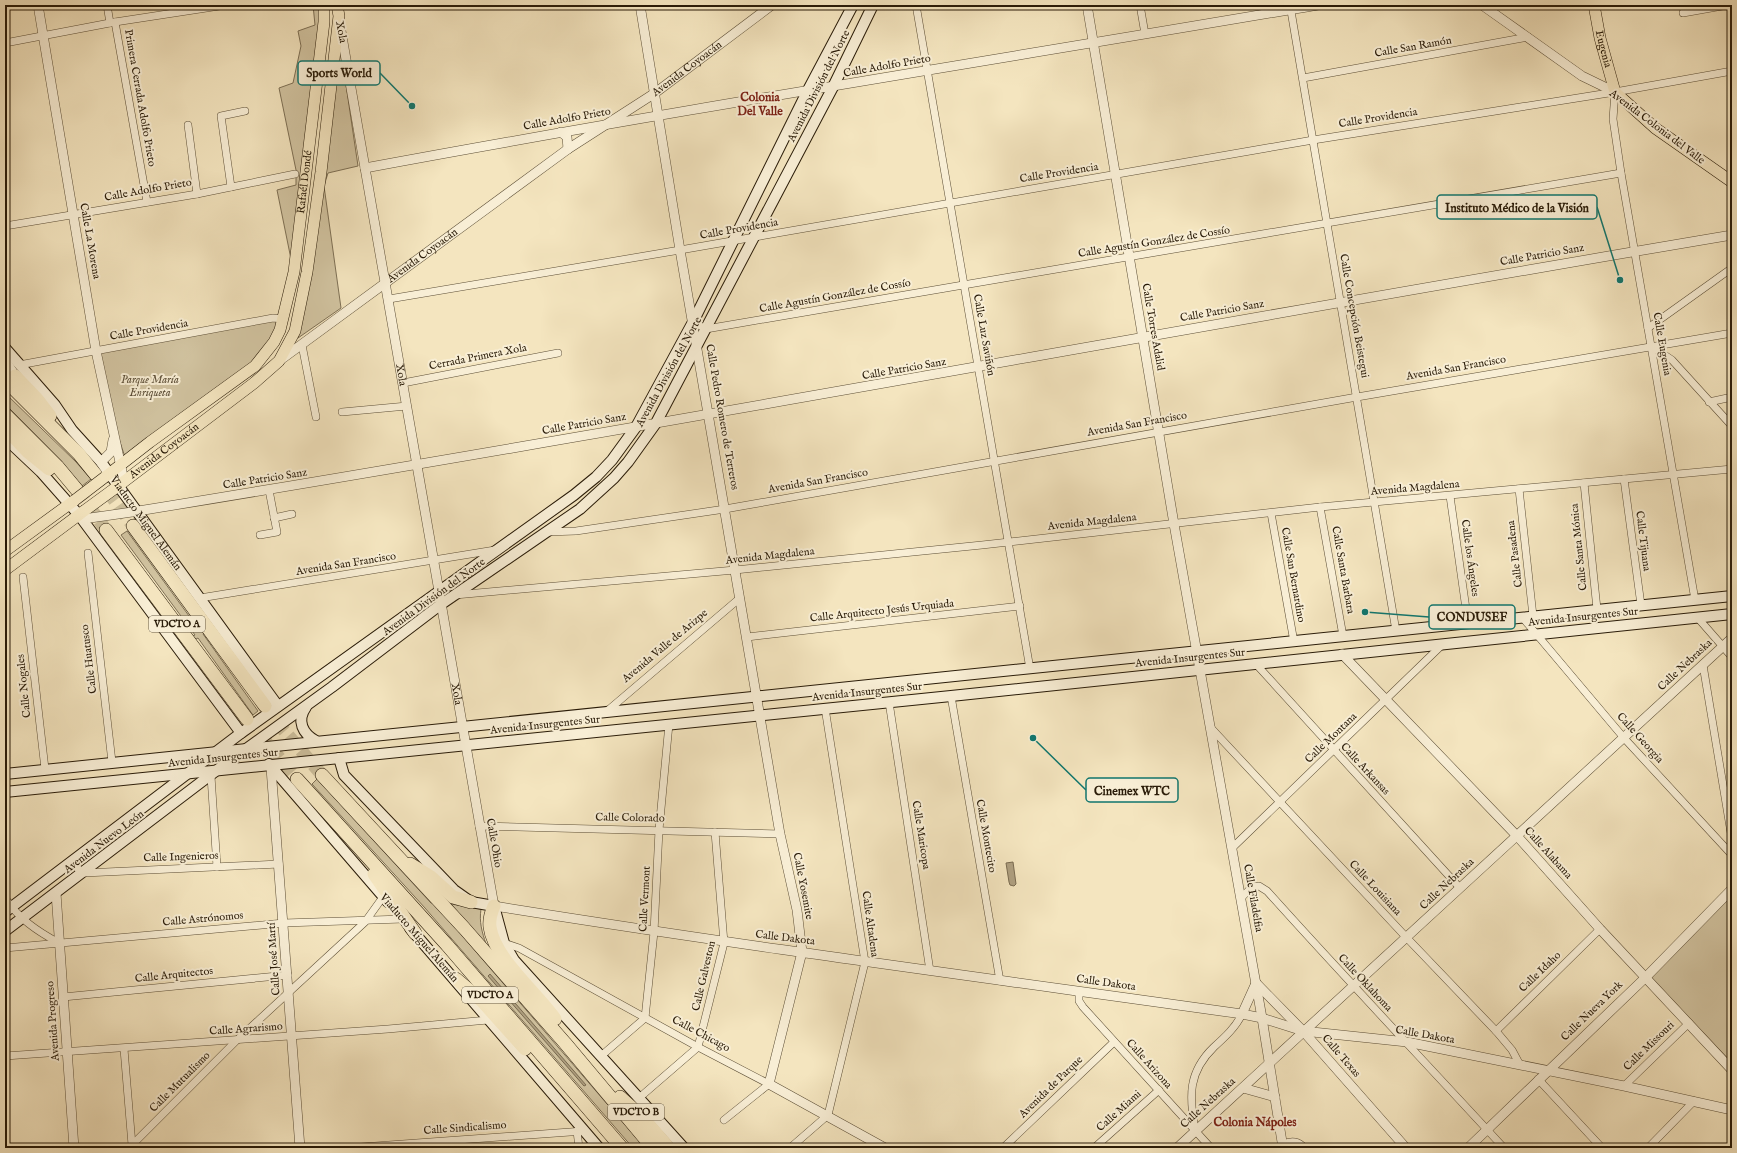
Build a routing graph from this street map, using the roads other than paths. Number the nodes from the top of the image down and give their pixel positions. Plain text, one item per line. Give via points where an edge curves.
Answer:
1 (38, 5) edge
2 (107, 5) edge
3 (226, 5) edge
4 (324, 5) edge
5 (640, 5) edge
6 (772, 5) edge
7 (853, 5) edge
8 (873, 5) edge
9 (916, 5) edge
10 (1087, 5) edge
11 (1140, 5) edge
12 (1318, 5) edge
13 (1482, 5) edge
14 (1594, 5) edge
15 (1728, 5) edge
16 (1291, 7) edge
17 (338, 11) edge
18 (1684, 13) dead end
19 (113, 22) junction
20 (1145, 34) junction
21 (44, 36) junction
22 (1528, 37) junction
23 (5, 43) edge
24 (1094, 43) junction
25 (929, 71) junction
26 (1732, 71) edge
27 (1303, 78) junction
28 (833, 87) junction
29 (808, 90) junction
30 (1615, 92) junction
31 (655, 93) junction
32 (245, 111) dead end
33 (658, 114) junction
34 (610, 124) junction
35 (188, 125) dead end
36 (561, 132) junction
37 (1313, 140) junction
38 (568, 149) junction
39 (365, 168) junction
40 (1621, 173) junction
41 (295, 174) dead end
42 (1116, 175) junction
43 (1732, 182) edge
44 (231, 187) junction
45 (197, 194) junction
46 (148, 202) junction
47 (950, 202) junction
48 (73, 215) junction
49 (1328, 225) junction
50 (5, 226) edge
51 (1732, 235) edge
52 (753, 237) junction
53 (733, 241) junction
54 (680, 250) junction
55 (1635, 252) junction
56 (1129, 257) junction
57 (1732, 268) edge
58 (386, 283) junction
59 (964, 284) junction
60 (389, 298) junction
61 (1341, 302) junction
62 (283, 319) junction
63 (693, 322) junction
64 (1648, 328) junction
65 (706, 329) junction
66 (1732, 333) edge
67 (1143, 337) junction
68 (302, 345) junction
69 (1651, 346) junction
70 (698, 347) junction
71 (5, 348) edge
72 (96, 351) junction
73 (266, 353) joint
74 (558, 353) dead end
75 (5, 361) edge
76 (279, 361) junction
77 (5, 366) edge
78 (979, 368) junction
79 (13, 374) edge
80 (403, 383) junction
81 (1357, 397) junction
82 (1732, 397) edge
83 (1709, 402) junction
84 (407, 406) junction
85 (342, 412) dead end
86 (5, 414) edge
87 (709, 415) junction
88 (316, 417) dead end
89 (656, 424) junction
90 (1732, 426) edge
91 (636, 427) junction
92 (5, 428) edge
93 (113, 428) junction
94 (1159, 431) junction
95 (6, 441) edge
96 (101, 462) junction
97 (995, 462) junction
98 (121, 464) junction
99 (416, 465) junction
100 (1732, 469) edge
101 (104, 475) junction
102 (1674, 475) junction
103 (1624, 479) junction
104 (1584, 483) junction
105 (119, 485) junction
106 (1519, 489) junction
107 (269, 490) junction
108 (73, 494) junction
109 (1450, 496) junction
110 (1375, 503) junction
111 (1320, 507) junction
112 (725, 509) junction
113 (135, 512) junction
114 (1271, 513) junction
115 (292, 514) dead end
116 (84, 515) junction
117 (274, 518) junction
118 (1174, 524) junction
119 (133, 526) tunnel mouth
120 (106, 530) tunnel mouth
121 (546, 532) junction
122 (260, 535) dead end
123 (1009, 542) junction
124 (495, 550) junction
125 (5, 551) edge
126 (88, 553) dead end
127 (433, 561) junction
128 (5, 570) edge
129 (735, 570) junction
130 (23, 577) dead end
131 (438, 592) junction
132 (455, 596) junction
133 (1732, 596) edge
134 (200, 598) junction
135 (740, 598) junction
136 (1695, 600) junction
137 (440, 605) junction
138 (1640, 605) junction
139 (1020, 606) junction
140 (1597, 610) junction
141 (1732, 614) edge
142 (1533, 616) junction
143 (1522, 617) junction
144 (1697, 617) junction
145 (1468, 623) junction
146 (1396, 631) junction
147 (1535, 633) junction
148 (1344, 636) junction
149 (746, 637) junction
150 (1732, 638) edge
151 (1294, 642) junction
152 (1444, 643) junction
153 (1723, 647) junction
154 (1197, 652) junction
155 (1342, 654) junction
156 (1732, 657) edge
157 (1255, 663) junction
158 (1703, 665) junction
159 (1030, 669) junction
160 (1200, 669) junction
161 (951, 696) junction
162 (757, 697) junction
163 (1386, 700) junction
164 (889, 702) junction
165 (308, 705) junction
166 (271, 706) junction
167 (825, 708) junction
168 (605, 712) junction
169 (760, 715) junction
170 (247, 719) tunnel mouth
171 (669, 724) junction
172 (462, 727) junction
173 (1210, 727) junction
174 (241, 733) junction
175 (1624, 738) junction
176 (316, 741) junction
177 (464, 745) junction
178 (249, 748) junction
179 (1334, 751) junction
180 (216, 752) junction
181 (339, 758) junction
182 (112, 762) junction
183 (270, 766) junction
184 (45, 769) junction
185 (214, 773) junction
186 (5, 774) edge
187 (188, 774) junction
188 (322, 775) tunnel mouth
189 (297, 779) tunnel mouth
190 (5, 792) edge
191 (1280, 802) junction
192 (479, 826) junction
193 (659, 830) junction
194 (715, 832) junction
195 (780, 834) junction
196 (1517, 836) junction
197 (1732, 839) edge
198 (357, 845) junction
199 (1232, 848) junction
200 (1732, 855) edge
201 (398, 856) junction
202 (75, 859) junction
203 (279, 864) junction
204 (217, 867) junction
205 (84, 873) junction
206 (1460, 888) junction
207 (1732, 889) edge
208 (56, 893) junction
209 (383, 897) junction
210 (5, 898) edge
211 (1241, 898) junction
212 (471, 902) junction
213 (494, 906) junction
214 (8, 910) edge
215 (21, 918) junction
216 (403, 919) junction
217 (365, 922) junction
218 (284, 924) junction
219 (1600, 929) junction
220 (5, 931) edge
221 (654, 932) junction
222 (415, 933) junction
223 (1406, 937) junction
224 (59, 943) junction
225 (504, 943) junction
226 (724, 943) junction
227 (5, 948) edge
228 (802, 952) junction
229 (865, 962) junction
230 (930, 971) junction
231 (288, 975) junction
232 (1646, 976) junction
233 (456, 979) junction
234 (1000, 981) junction
235 (1256, 983) junction
236 (1353, 986) junction
237 (1079, 991) junction
238 (289, 993) junction
239 (63, 997) junction
240 (1242, 1014) junction
241 (645, 1018) junction
242 (1262, 1018) junction
243 (488, 1020) junction
244 (1689, 1023) junction
245 (1304, 1031) junction
246 (1496, 1031) junction
247 (292, 1036) junction
248 (236, 1040) junction
249 (1114, 1042) junction
250 (1407, 1042) junction
251 (565, 1043) junction
252 (698, 1047) junction
253 (124, 1049) junction
254 (67, 1053) junction
255 (5, 1056) edge
256 (601, 1056) junction
257 (1269, 1065) junction
258 (1520, 1066) junction
259 (1547, 1070) junction
260 (1732, 1070) edge
261 (1538, 1079) junction
262 (598, 1081) junction
263 (769, 1084) junction
264 (1624, 1086) junction
265 (1243, 1088) junction
266 (1159, 1090) junction
267 (1275, 1097) junction
268 (639, 1098) junction
269 (1694, 1101) junction
270 (1732, 1110) edge
271 (828, 1115) junction
272 (595, 1118) junction
273 (724, 1120) dead end
274 (1487, 1130) junction
275 (581, 1131) junction
276 (1196, 1131) junction
277 (130, 1146) edge
278 (1283, 1146) edge
279 (74, 1148) edge
280 (300, 1148) edge
281 (347, 1148) edge
282 (579, 1148) edge
283 (599, 1148) edge
284 (622, 1148) edge
285 (653, 1148) edge
286 (669, 1148) edge
287 (684, 1148) edge
288 (790, 1148) edge
289 (885, 1148) edge
290 (1003, 1148) edge
291 (1094, 1148) edge
292 (1177, 1148) edge
293 (1211, 1148) edge
294 (1305, 1148) edge
295 (1406, 1148) edge
296 (1468, 1148) edge
297 (1504, 1148) edge
298 (1602, 1148) edge
299 (1648, 1148) edge

1 - 21 street, Calle La Morena
2 - 19 street, Primera Cerrada Adolfo Prieto
3 - 19 street
4 - 62 main road, Rafaél Dondé via 294,272
5 - 31 street, Calle Pedro Romero de Terreros
6 - 31 street, Avenida Coyoacán
7 - 29 main road, Avenida División del Norte
8 - 28 main road, Avenida División del Norte
9 - 25 street, Calle Luz Saviñón
10 - 24 street, Calle Torres Adalid
11 - 20 street
12 - 16 street, Calle Adolfo Prieto
13 - 22 street, Avenida Colonia del Valle
14 - 30 main road, Eugenia
15 - 18 street
16 - 20 street, Calle Adolfo Prieto
16 - 27 street, Calle Concepción Beistegui
17 - 39 street, Xola
17 - 76 main road, Rafaél Dondé via 321,172 307,272 295,331
19 - 21 street
19 - 46 street, Primera Cerrada Adolfo Prieto
20 - 24 street, Calle Adolfo Prieto
21 - 23 street
21 - 48 street, Calle La Morena
22 - 27 street, Calle San Ramón
22 - 30 street, Avenida Colonia del Valle via 1582,76
24 - 25 street, Calle Adolfo Prieto
24 - 42 street, Calle Torres Adalid
25 - 28 street, Calle Adolfo Prieto
25 - 47 street, Calle Luz Saviñón
26 - 30 street, Calle Providencia
27 - 37 street, Calle Concepción Beistegui
28 - 29 street, Calle Adolfo Prieto
28 - 52 main road, Avenida División del Norte
29 - 33 street, Calle Adolfo Prieto
29 - 53 main road, Avenida División del Norte
30 - 37 street, Calle Providencia
30 - 40 street, Calle Eugenia via 1613,119
30 - 43 main road, Avenida Colonia del Valle via 1655,128
31 - 33 street, Calle Pedro Romero de Terreros
31 - 34 street, Avenida Coyoacán
32 - 44 street via 221,116
33 - 34 street, Calle Adolfo Prieto
33 - 54 street, Calle Pedro Romero de Terreros
34 - 36 street, Calle Adolfo Prieto
34 - 38 street, Avenida Coyoacán
35 - 45 street
36 - 38 street via 567,137
36 - 39 street, Calle Adolfo Prieto
37 - 42 street, Calle Providencia
37 - 49 street, Calle Concepción Beistegui
38 - 58 street, Avenida Coyoacán
39 - 58 street, Xola
40 - 49 street, Calle Agustín González de Cossío
40 - 55 street, Calle Eugenia
41 - 44 street, Calle Adolfo Prieto
42 - 47 street, Calle Providencia
42 - 56 street, Calle Torres Adalid
44 - 45 street, Calle Adolfo Prieto
45 - 46 street, Calle Adolfo Prieto
46 - 48 street, Calle Adolfo Prieto
47 - 52 street, Calle Providencia
47 - 59 street, Calle Luz Saviñón
48 - 50 street, Calle Adolfo Prieto
48 - 72 street, Calle La Morena
49 - 56 street, Calle Agustín González de Cossío
49 - 61 street, Calle Concepción Beistegui
51 - 55 street, Calle Patricio Sanz
52 - 53 street, Calle Providencia
52 - 65 main road, Avenida División del Norte
53 - 54 street, Calle Providencia
53 - 63 main road, Avenida División del Norte
54 - 60 street, Calle Providencia
54 - 63 street, Calle Pedro Romero de Terreros
55 - 61 street, Calle Patricio Sanz
55 - 64 street, Calle Eugenia
56 - 59 street, Calle Agustín González de Cossío
56 - 67 street, Calle Torres Adalid
57 - 64 street
58 - 60 street, Xola
58 - 68 street, Avenida Coyoacán
59 - 65 street, Calle Agustín González de Cossío
59 - 78 street, Calle Luz Saviñón
60 - 80 street, Xola
61 - 67 street, Calle Patricio Sanz
61 - 81 street, Calle Concepción Beistegui
62 - 72 street, Calle Providencia via 273,318
62 - 73 main road, Rafaél Dondé via 274,342
63 - 65 street
63 - 70 street, Calle Pedro Romero de Terreros
63 - 91 main road, Avenida División del Norte
64 - 69 street, Calle Eugenia
65 - 70 main road, Avenida División del Norte
66 - 69 street, Avenida San Francisco
67 - 78 street, Calle Patricio Sanz
67 - 94 street, Calle Torres Adalid
68 - 76 street, Avenida Coyoacán
68 - 88 street
69 - 81 street, Avenida San Francisco
69 - 83 street via 1672,360
69 - 102 street, Calle Eugenia
70 - 87 street, Calle Pedro Romero de Terreros
70 - 89 main road, Avenida División del Norte
71 - 79 main road, Viaducto Miguel Alemán
72 - 79 street, Calle Providencia
72 - 93 street, Calle La Morena
73 - 98 main road, Avenida Coyoacán via 255,366
74 - 80 street, Cerrada Primera Xola
75 - 79 main road
76 - 105 main road, Avenida Coyoacán via 254,383
77 - 79 main road, Viaducto Miguel Alemán
78 - 87 street, Calle Patricio Sanz
78 - 97 street, Calle Luz Saviñón
79 - 96 main road, Viaducto Miguel Alemán via 55,405 72,430
79 - 101 highway, Viaducto Miguel Alemán via 42,405 67,442
80 - 84 street, Xola
81 - 94 street, Avenida San Francisco
81 - 110 street, Calle Concepción Beistegui
82 - 83 street
83 - 90 street
84 - 85 street
84 - 99 street, Xola
86 - 108 highway via 57,466
87 - 89 street, Calle Patricio Sanz
87 - 112 street, Calle Pedro Romero de Terreros
89 - 91 street, Calle Patricio Sanz
89 - 121 main road, Avenida División del Norte via 614,478 580,508
91 - 99 street, Calle Patricio Sanz
91 - 124 main road, Avenida División del Norte via 596,477
92 - 108 highway
93 - 96 street via 112,449
93 - 98 street, Calle La Morena
94 - 97 street, Avenida San Francisco
94 - 118 street, Calle Torres Adalid
95 - 108 main road via 41,472
96 - 101 main road, Viaducto Miguel Alemán
97 - 112 street, Avenida San Francisco
97 - 123 street, Calle Luz Saviñón
98 - 101 main road, Avenida Coyoacán
98 - 105 street, Calle La Morena
99 - 107 street, Calle Patricio Sanz
99 - 127 street, Xola
100 - 102 street, Avenida Magdalena
101 - 105 main road, Viaducto Miguel Alemán
101 - 108 main road, bridge
102 - 103 street, Avenida Magdalena
102 - 136 street, Calle Eugenia
103 - 104 street, Avenida Magdalena
103 - 138 street, Calle Tijuana
104 - 106 street, Avenida Magdalena
104 - 140 street, Calle Santa Mónica
105 - 113 main road, Viaducto Miguel Alemán
105 - 116 main road, Avenida Coyoacán, bridge
106 - 109 street, Avenida Magdalena
106 - 142 street, Calle Pasadena
107 - 113 street, Calle Patricio Sanz
107 - 117 street
108 - 116 main road
108 - 125 main road
109 - 110 street, Avenida Magdalena
109 - 145 street, Calle los Ángeles
110 - 111 street, Avenida Magdalena
110 - 146 street, Calle Concepción Beistegui
111 - 114 street, Avenida Magdalena
111 - 148 street, Calle Santa Barbara
112 - 121 street, Avenida San Francisco via 576,531
112 - 129 street, Calle Pedro Romero de Terreros
113 - 116 street, Calle Patricio Sanz, bridge
113 - 134 main road, Viaducto Miguel Alemán
114 - 118 street, Avenida Magdalena
114 - 151 street, Calle San Bernardino
115 - 117 street
116 - 128 main road, Avenida Coyoacán
116 - 174 main road
117 - 122 street via 277,532
118 - 123 street, Avenida Magdalena
118 - 154 street, Calle Torres Adalid
119 - 166 highway, Viaducto Miguel Alemán / VDCTO A
120 - 170 highway, VDCTO A
121 - 132 main road, Avenida División del Norte
123 - 129 street, Avenida Magdalena
123 - 139 street, Calle Luz Saviñón
124 - 127 street, Avenida San Francisco
124 - 131 main road, Avenida División del Norte
126 - 182 street, Calle Huatusco
127 - 131 street, Xola
127 - 134 street, Avenida San Francisco
129 - 132 street, Avenida Magdalena
129 - 135 street, Calle Pedro Romero de Terreros
130 - 184 street, Calle Nogales
131 - 137 street, Xola
131 - 166 main road, Avenida División del Norte
132 - 137 main road, Avenida División del Norte
133 - 136 main road, Avenida Insurgentes Sur
134 - 166 main road, Viaducto Miguel Alemán
135 - 149 street, Calle Pedro Romero de Terreros
135 - 168 street, Avenida Valle de Arizpe
136 - 138 main road, Avenida Insurgentes Sur
137 - 165 main road, Avenida División del Norte
137 - 172 street, Xola
138 - 140 main road, Avenida Insurgentes Sur
139 - 149 street, Calle Arquitecto Jesús Urquiada
139 - 159 street, Calle Luz Saviñón
140 - 142 main road, Avenida Insurgentes Sur
141 - 144 main road, Avenida Insurgentes Sur
142 - 143 main road, Avenida Insurgentes Sur
143 - 145 main road, Avenida Insurgentes Sur
143 - 147 street
144 - 147 main road, Avenida Insurgentes Sur
144 - 153 street
145 - 146 main road, Avenida Insurgentes Sur
146 - 148 main road, Avenida Insurgentes Sur
147 - 152 main road, Avenida Insurgentes Sur
147 - 175 street, Calle Georgia
148 - 151 main road, Avenida Insurgentes Sur
149 - 162 street, Calle Pedro Romero de Terreros
150 - 153 street, Calle Nebraska
151 - 154 main road, Avenida Insurgentes Sur
152 - 155 main road, Avenida Insurgentes Sur
152 - 163 street, Calle Montana
153 - 156 street
153 - 158 street, Calle Nebraska
154 - 159 main road, Avenida Insurgentes Sur
154 - 160 street, Calle Filadelfia
155 - 157 main road, Avenida Insurgentes Sur
155 - 163 street, Calle Alabama
157 - 160 main road, Avenida Insurgentes Sur
157 - 179 street, Calle Arkansas
158 - 175 street, Calle Nebraska
158 - 197 street
159 - 162 main road, Avenida Insurgentes Sur
160 - 161 main road, Avenida Insurgentes Sur
160 - 173 street, Calle Filadelfia
161 - 164 main road, Avenida Insurgentes Sur
161 - 234 street, Calle Montecito
162 - 168 main road, Avenida Insurgentes Sur
162 - 169 street, Calle Pedro Romero de Terreros
163 - 179 street, Calle Montana
163 - 196 street, Calle Alabama
164 - 167 main road, Avenida Insurgentes Sur
164 - 230 street, Calle Maricopa
165 - 176 main road via 301,716 301,725 305,733
165 - 178 main road, Avenida División del Norte
166 - 174 main road, Avenida División del Norte
167 - 169 main road, Avenida Insurgentes Sur
167 - 229 street, Calle Altadena
168 - 172 main road, Avenida Insurgentes Sur
169 - 171 main road, Avenida Insurgentes Sur
169 - 195 street, Calle Yosemite
171 - 177 main road, Avenida Insurgentes Sur
171 - 193 street, Calle Vermont
172 - 176 main road, Avenida Insurgentes Sur
172 - 177 street, Xola
173 - 191 street, Calle Louisiana
173 - 199 street, Calle Filadelfia
174 - 180 main road, Avenida División del Norte
175 - 196 street, Calle Nebraska
175 - 200 street, Calle Georgia
176 - 178 main road, Avenida Insurgentes Sur
177 - 181 main road, Avenida Insurgentes Sur
177 - 192 street, Calle Ohio
178 - 180 main road, Avenida Insurgentes Sur
178 - 185 main road, Avenida División del Norte
179 - 191 street, Calle Montana
179 - 206 street, Calle Arkansas
180 - 182 main road, Avenida Insurgentes Sur
180 - 187 main road, Avenida Nuevo León
181 - 183 main road, Avenida Insurgentes Sur
181 - 212 main road via 344,775 454,890
182 - 184 main road, Avenida Insurgentes Sur
183 - 185 main road, Avenida Insurgentes Sur
183 - 203 street, Calle José Martí
183 - 209 main road, Viaducto Miguel Alemán
184 - 186 main road, Avenida Insurgentes Sur
185 - 187 main road, Avenida Insurgentes Sur
185 - 204 street
185 - 205 main road, Avenida Nuevo León
187 - 190 main road, Avenida Insurgentes Sur
187 - 202 main road, Avenida Nuevo León
188 - 201 highway, VDCTO A
189 - 198 highway, Viaducto Miguel Alemán / VDCTO A
191 - 199 street, Calle Montana
191 - 223 street, Calle Louisiana
192 - 193 street, Calle Colorado
192 - 213 street, Calle Ohio
193 - 194 street, Calle Colorado
193 - 221 street, Calle Vermont
194 - 195 street, Calle Colorado
194 - 226 street, Calle Galveston
195 - 228 street, Calle Yosemite via 797,910
196 - 206 street, Calle Nebraska
196 - 219 street, Calle Alabama
198 - 222 highway
198 - 272 highway, Viaducto Miguel Alemán / VDCTO A
199 - 211 street, Calle Filadelfia
201 - 212 highway via 427,874 453,897
201 - 251 highway, VDCTO A
202 - 205 street via 78,868
202 - 214 main road, Avenida Nuevo León
203 - 204 street, Calle Ingenieros
203 - 218 street, Calle José Martí
204 - 205 street, Calle Ingenieros
205 - 208 main road, Avenida Nuevo León
206 - 223 street, Calle Nebraska
207 - 232 street, Calle Nueva York
208 - 215 main road, Avenida Nuevo León
208 - 224 street, Avenida Progreso
209 - 216 main road, Viaducto Miguel Alemán
209 - 217 street, Calle Mutualismo
210 - 214 street
211 - 235 street, Calle Filadelfia
211 - 236 street, Calle Oklahoma via 1252,887 1259,886 1267,891
212 - 213 main road, Calle Dakota
213 - 221 street, Calle Dakota
213 - 225 main road, Calle Ohio
213 - 251 highway via 490,928 498,949 550,1012
214 - 215 street
215 - 220 main road, Avenida Nuevo León
215 - 224 street via 38,932
216 - 217 street, Calle Astrónomos
216 - 222 main road, Viaducto Miguel Alemán
217 - 218 street, Calle Astrónomos
217 - 238 street, Calle Mutualismo
218 - 224 street, Calle Astrónomos
218 - 231 street, Calle José Martí
219 - 232 street, Calle Alabama
219 - 246 street, Calle Idaho
221 - 226 street, Calle Dakota
221 - 241 street, Calle Vermont
222 - 233 main road, Viaducto Miguel Alemán
223 - 236 street, Calle Nebraska
223 - 246 street, Calle Louisiana
224 - 227 street, Calle Astrónomos
224 - 239 street, Avenida Progreso
225 - 241 street, Calle Chicago via 519,948
225 - 256 main road via 514,960
226 - 228 street, Calle Dakota
226 - 252 street, Calle Galveston
228 - 229 street, Calle Dakota
228 - 263 street, Calle Yosemite
229 - 230 street, Calle Dakota
229 - 271 street, Calle Altadena
230 - 234 street, Calle Dakota
231 - 238 street, Calle José Martí
231 - 239 street, Calle Arquitectos
232 - 244 street, Calle Alabama
232 - 259 street, Calle Nueva York
233 - 243 main road, Viaducto Miguel Alemán
233 - 272 highway via 482,1001 564,1094
234 - 237 street, Calle Dakota
235 - 240 street
235 - 242 street, Calle Filadelfia
235 - 245 street, Calle Texas
236 - 245 street, Calle Nebraska
236 - 250 street, Calle Oklahoma
237 - 240 street, Calle Dakota
237 - 249 street, Calle Arizona via 1079,1001 1083,1008
238 - 247 street, Calle José Martí
238 - 248 street, Calle Mutualismo
239 - 254 street, Avenida Progreso
240 - 242 street, Calle Dakota
240 - 276 street via 1196,1072 1190,1095
241 - 252 street, Calle Chicago
241 - 256 street
242 - 245 street, Calle Dakota
242 - 257 street, Calle Filadelfia
243 - 247 street, Calle Agrarismo
243 - 275 main road, Viaducto Miguel Alemán
244 - 260 street, Calle Alabama
244 - 264 street, Calle Missouri
245 - 250 street, Calle Dakota
245 - 257 street, Calle Nebraska
245 - 295 street, Calle Texas
246 - 258 street, Calle Louisiana via 1512,1050
247 - 248 street, Calle Agrarismo
247 - 280 street, Calle José Martí
248 - 253 street, Calle Agrarismo
248 - 277 street, Calle Mutualismo
249 - 266 street, Calle Arizona
249 - 290 street, Avenida de Parque
250 - 258 street, Calle Dakota
250 - 274 street, Calle Oklahoma
251 - 262 highway, VDCTO A
252 - 263 street, Calle Chicago
252 - 268 street
253 - 254 street, Calle Agrarismo
253 - 277 street
254 - 255 street, Calle Agrarismo
254 - 279 street, Avenida Progreso
256 - 268 main road
257 - 265 street, Calle Nebraska
257 - 267 street, Calle Filadelfia
258 - 259 street, Calle Dakota
259 - 261 street, Calle Nueva York
259 - 264 street, Calle Dakota
261 - 274 street, Calle Nueva York
261 - 298 street
262 - 285 highway, VDCTO A
262 - 286 highway, VDCTO B via 641,1116
263 - 271 street, Calle Chicago
263 - 273 street
264 - 269 street, Calle Dakota
265 - 267 street
265 - 276 street, Calle Nebraska
266 - 276 street, Calle Arizona
266 - 291 street, Calle Miami
267 - 278 street, Calle Filadelfia
268 - 287 main road
269 - 270 street, Calle Dakota
269 - 299 street
271 - 288 street
271 - 289 street, Calle Chicago
272 - 284 highway, Viaducto Miguel Alemán / VDCTO A
274 - 296 street, Calle Nueva York
274 - 297 street, Calle Oklahoma
275 - 281 street, Calle Sindicalismo
275 - 282 street
275 - 283 main road, Viaducto Miguel Alemán
276 - 292 street, Calle Nebraska
276 - 293 street, Calle Arizona
278 - 294 street via 1295,1141

